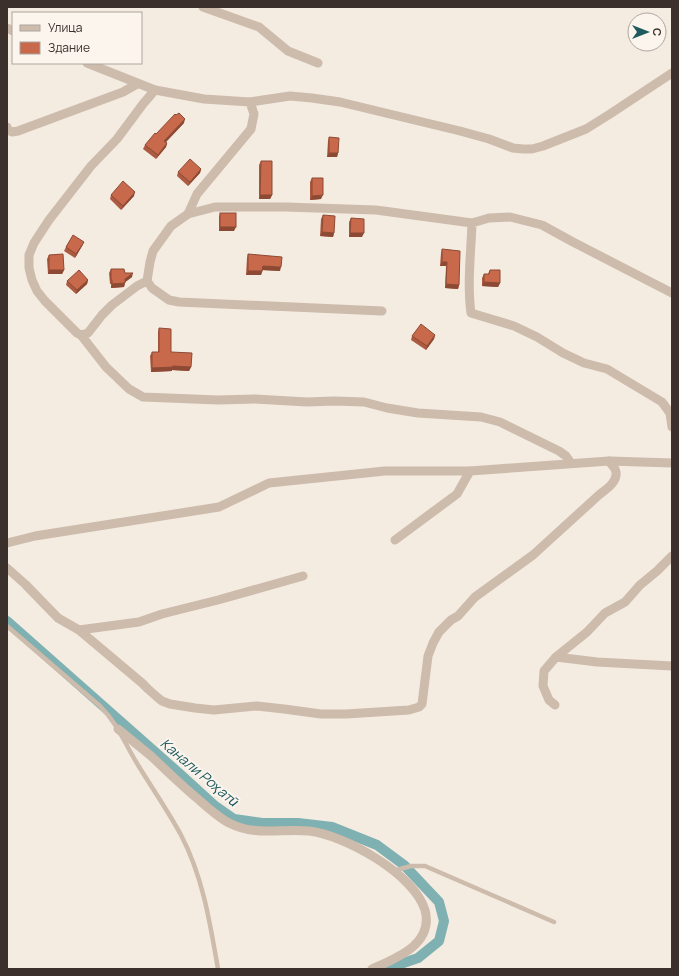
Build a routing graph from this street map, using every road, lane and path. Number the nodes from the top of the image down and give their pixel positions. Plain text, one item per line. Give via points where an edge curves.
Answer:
1 (203, 7) edge
2 (318, 63) dead end
3 (89, 64) edge
4 (672, 73) edge
5 (137, 84) junction
6 (155, 90) junction
7 (250, 102) junction
8 (9, 131) edge
9 (188, 214) junction
10 (472, 223) junction
11 (147, 281) junction
12 (672, 293) edge
13 (382, 311) dead end
14 (81, 335) junction
15 (672, 427) edge
16 (609, 461) junction
17 (571, 463) junction
18 (672, 463) edge
19 (470, 471) junction
20 (395, 540) dead end
21 (7, 544) edge
22 (672, 556) edge
23 (7, 568) edge
24 (303, 576) dead end
25 (7, 626) edge
26 (79, 630) junction
27 (556, 657) junction
28 (671, 668) edge
29 (555, 706) dead end
30 (118, 729) junction
31 (397, 869) junction
32 (554, 922) dead end
33 (218, 969) edge
34 (372, 969) edge

1 - 2 street via 259,27 288,50
3 - 5 street
4 - 7 street via 586,129 532,149 512,148 460,131 340,102 290,96
5 - 6 street
5 - 8 street via 123,92
6 - 7 street via 204,99
6 - 14 street via 117,139 90,166 49,220 29,255 29,268 37,291
7 - 9 street via 254,114 251,129 197,194
9 - 10 street via 214,207 293,207 376,210
9 - 11 street via 171,226 153,251
10 - 12 street via 489,218 510,217 542,225
10 - 15 street via 469,284 471,313 514,326 584,363 607,369 662,402 670,413
11 - 13 street via 168,300 179,302
11 - 14 street via 112,305 88,333
14 - 17 street via 106,367 129,389 143,397 364,402 418,413 481,417 500,422 559,451
16 - 17 street
16 - 18 street
16 - 26 street via 616,471 616,478 609,487 533,556 475,597 439,632 428,656 422,704 415,709 320,714 257,706 214,710 170,704 157,698
17 - 19 street
19 - 20 street via 457,494
19 - 21 street via 385,471 269,483 219,507 35,536
22 - 27 street via 625,602 605,613 587,632
23 - 26 street via 58,618
24 - 26 street via 139,622
25 - 30 lane via 100,706
27 - 28 street
27 - 29 street via 544,671 543,686 548,700
30 - 31 street via 209,809 228,822 254,831 320,833 351,844
30 - 33 lane via 181,835 194,865 204,895
31 - 32 lane via 425,866
31 - 34 street via 420,900 426,913 426,927 416,945

